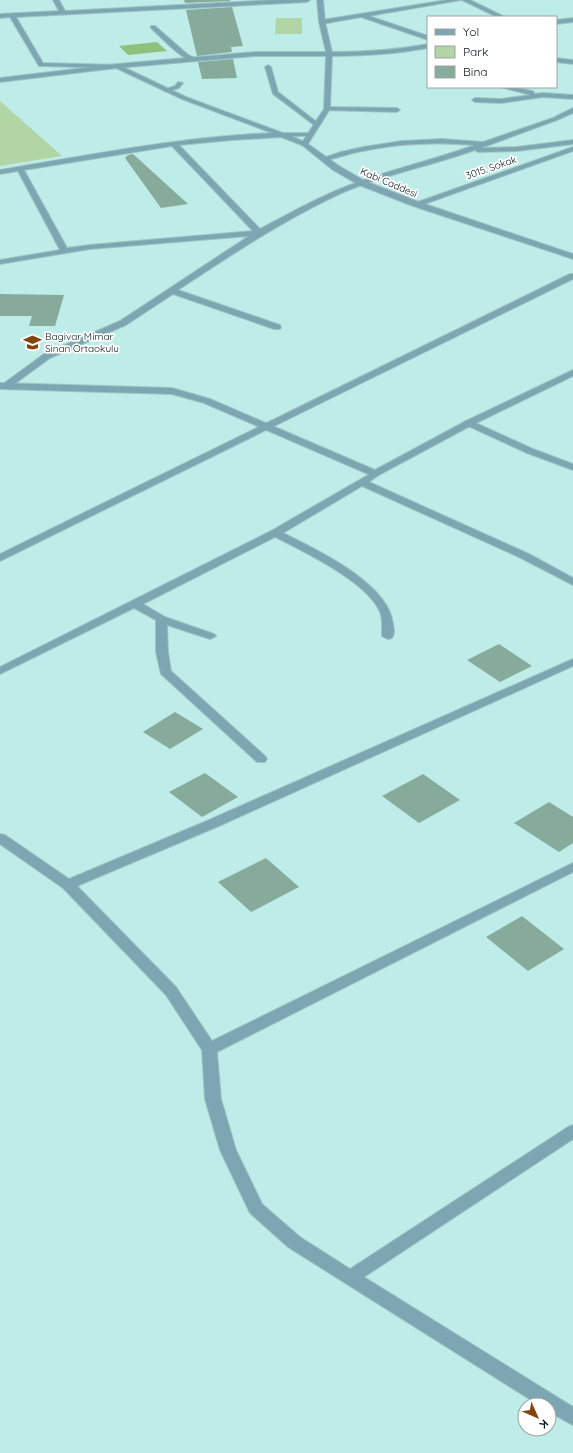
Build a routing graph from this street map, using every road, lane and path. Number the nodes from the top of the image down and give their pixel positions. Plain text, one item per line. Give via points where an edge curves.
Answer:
1 (56, 0) edge
2 (300, 0) edge
3 (307, 0) edge
4 (320, 0) edge
5 (458, 0) edge
6 (465, 0) edge
7 (63, 13) junction
8 (12, 15) junction
9 (361, 15) junction
10 (0, 16) edge
11 (500, 16) edge
12 (573, 20) edge
13 (322, 22) junction
14 (557, 22) edge
15 (153, 28) dead end
16 (427, 38) edge
17 (427, 46) edge
18 (329, 54) junction
19 (194, 60) junction
20 (557, 60) edge
21 (573, 62) edge
22 (117, 66) junction
23 (268, 68) dead end
24 (0, 80) edge
25 (180, 83) dead end
26 (508, 88) edge
27 (166, 90) junction
28 (543, 95) junction
29 (573, 97) edge
30 (475, 100) dead end
31 (327, 109) junction
32 (397, 110) dead end
33 (573, 110) edge
34 (316, 124) junction
35 (281, 134) junction
36 (310, 134) junction
37 (573, 142) edge
38 (304, 144) junction
39 (485, 144) junction
40 (175, 145) junction
41 (573, 149) edge
42 (469, 150) junction
43 (324, 159) junction
44 (20, 169) junction
45 (0, 172) edge
46 (362, 183) junction
47 (416, 204) junction
48 (259, 233) junction
49 (65, 251) junction
50 (573, 257) edge
51 (0, 262) edge
52 (573, 276) edge
53 (172, 291) junction
54 (277, 327) dead end
55 (573, 373) edge
56 (3, 386) edge
57 (469, 423) junction
58 (265, 427) junction
59 (573, 467) edge
60 (375, 474) junction
61 (361, 482) junction
62 (276, 533) junction
63 (0, 558) edge
64 (573, 582) edge
65 (134, 603) junction
66 (161, 619) junction
67 (210, 636) dead end
68 (388, 636) dead end
69 (573, 662) edge
70 (0, 672) edge
71 (261, 759) dead end
72 (0, 838) edge
73 (573, 867) edge
74 (68, 885) junction
75 (209, 1049) junction
76 (573, 1131) edge
77 (351, 1277) junction
78 (573, 1417) edge

1 - 7 street
2 - 3 street
2 - 7 street via 115,7
4 - 13 street
5 - 9 street
6 - 11 street
7 - 8 street
8 - 10 street
8 - 22 street via 41,65
9 - 13 street
9 - 16 street
12 - 14 street
13 - 18 street
15 - 19 street
17 - 18 street via 407,50
18 - 19 street via 255,54
18 - 31 street
19 - 22 street
20 - 21 street
22 - 24 street
22 - 27 street, Kabi Caddesi
23 - 34 street via 275,93
25 - 27 street via 177,87
26 - 28 street
27 - 35 street, Kabi Caddesi
28 - 29 street
28 - 30 street via 501,101
31 - 32 street
31 - 34 street
33 - 39 street via 555,120
34 - 36 street
35 - 36 street
35 - 38 street, Kabi Caddesi
35 - 40 street
36 - 38 street
37 - 42 street via 517,149
38 - 43 street, Kabi Caddesi
39 - 42 street
39 - 43 street via 424,140 348,151
40 - 44 street
40 - 48 street
41 - 47 street, 3015. Sokak
42 - 46 street
43 - 46 street, Kabi Caddesi
44 - 45 street
44 - 49 street
46 - 47 street, Kabi Caddesi
46 - 48 street via 329,196
47 - 50 street, Kabi Caddesi
48 - 49 street
48 - 53 street
49 - 51 street
52 - 58 street
53 - 54 street
53 - 56 street via 123,323 47,356
55 - 57 street
56 - 58 street via 172,391 207,400
57 - 59 street via 530,451
57 - 60 street
58 - 60 street
58 - 63 street
60 - 61 street
61 - 62 street
61 - 64 street via 525,556
62 - 65 street
62 - 68 street via 321,556 364,585 384,609
65 - 66 street
65 - 70 street
66 - 67 street
66 - 71 street via 165,672
69 - 74 street via 214,824
72 - 74 street
73 - 75 street
74 - 75 street via 171,991
75 - 77 street via 213,1099 228,1150 256,1208 294,1242
76 - 77 street
77 - 78 street

